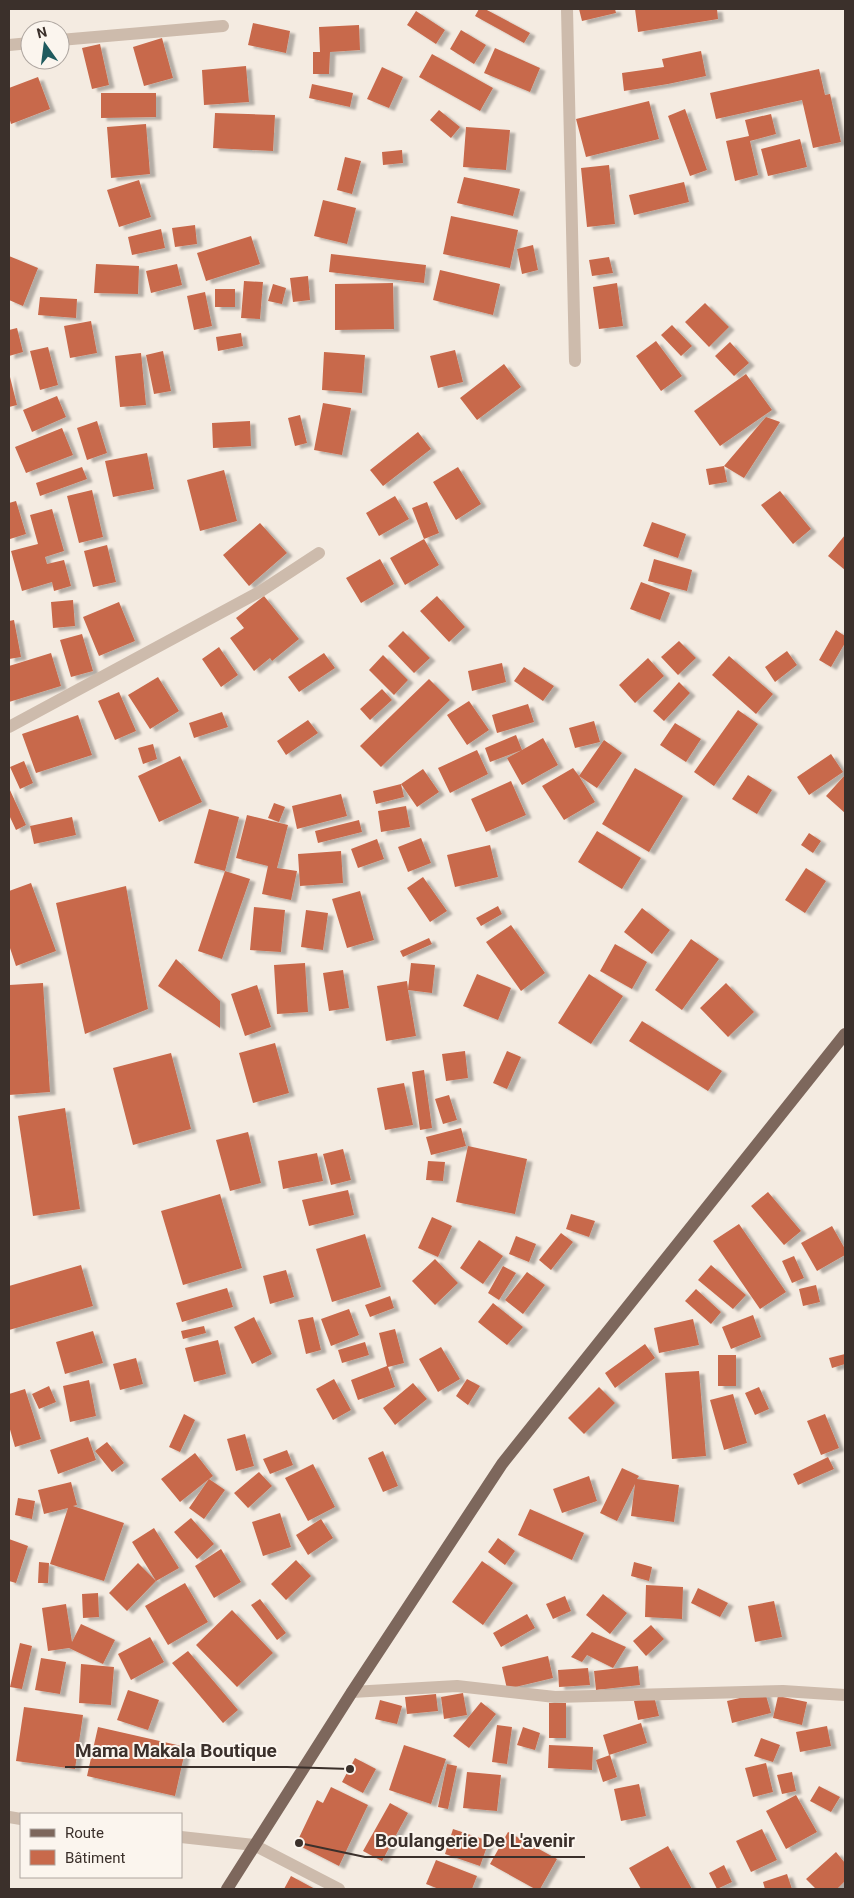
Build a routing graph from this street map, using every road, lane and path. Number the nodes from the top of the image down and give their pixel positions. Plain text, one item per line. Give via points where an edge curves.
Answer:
1 (567, 9) edge
2 (223, 26) dead end
3 (70, 39) edge
4 (575, 360) dead end
5 (319, 553) dead end
6 (9, 727) edge
7 (845, 1034) edge
8 (352, 1692) junction
9 (845, 1696) edge
10 (182, 1836) edge
11 (254, 1845) junction
12 (227, 1889) edge
13 (339, 1889) edge

1 - 4 street
2 - 3 street
5 - 6 street via 261,591
7 - 8 main road via 502,1464
8 - 9 street via 457,1686 555,1697 783,1691
8 - 11 main road
10 - 11 street
11 - 12 main road
11 - 13 street

